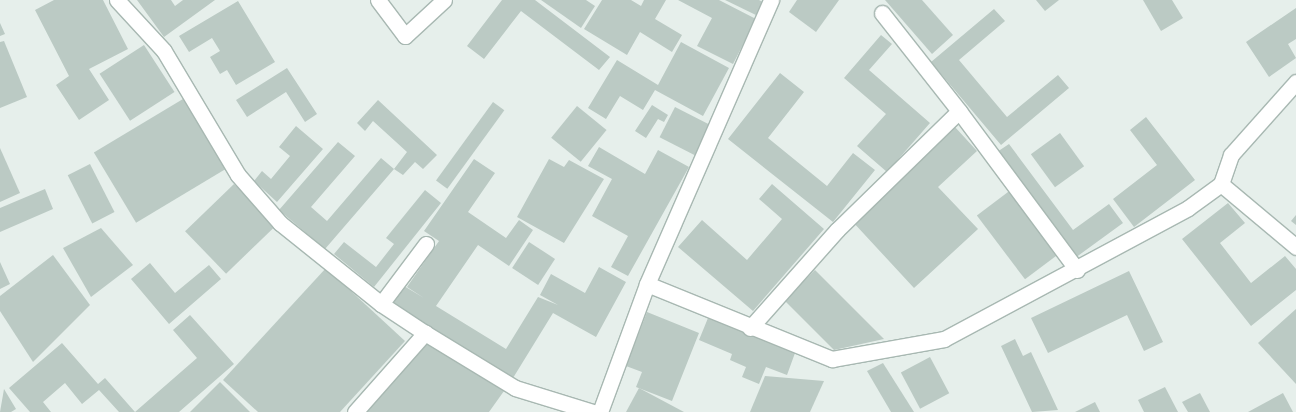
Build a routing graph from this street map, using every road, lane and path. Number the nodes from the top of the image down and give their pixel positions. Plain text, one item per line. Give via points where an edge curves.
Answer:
1 (117, 0) edge
2 (378, 0) edge
3 (444, 0) edge
4 (771, 0) edge
5 (882, 13) dead end
6 (1296, 82) edge
7 (959, 111) junction
8 (1221, 184) junction
9 (426, 244) dead end
10 (1296, 247) edge
11 (1077, 270) junction
12 (647, 284) junction
13 (381, 304) junction
14 (750, 328) junction
15 (425, 333) junction
16 (355, 412) edge
17 (593, 412) edge
18 (600, 412) edge

1 - 13 street via 164,51 238,175 280,223
2 - 3 street via 405,36
4 - 12 street
5 - 7 street
6 - 8 street via 1231,155
7 - 11 street
7 - 14 street via 837,230
8 - 10 street
8 - 11 street via 1188,208
9 - 13 street
11 - 14 street via 944,339 877,353 832,360
12 - 14 street
12 - 18 street
13 - 15 street
15 - 16 street
15 - 17 street via 515,388

